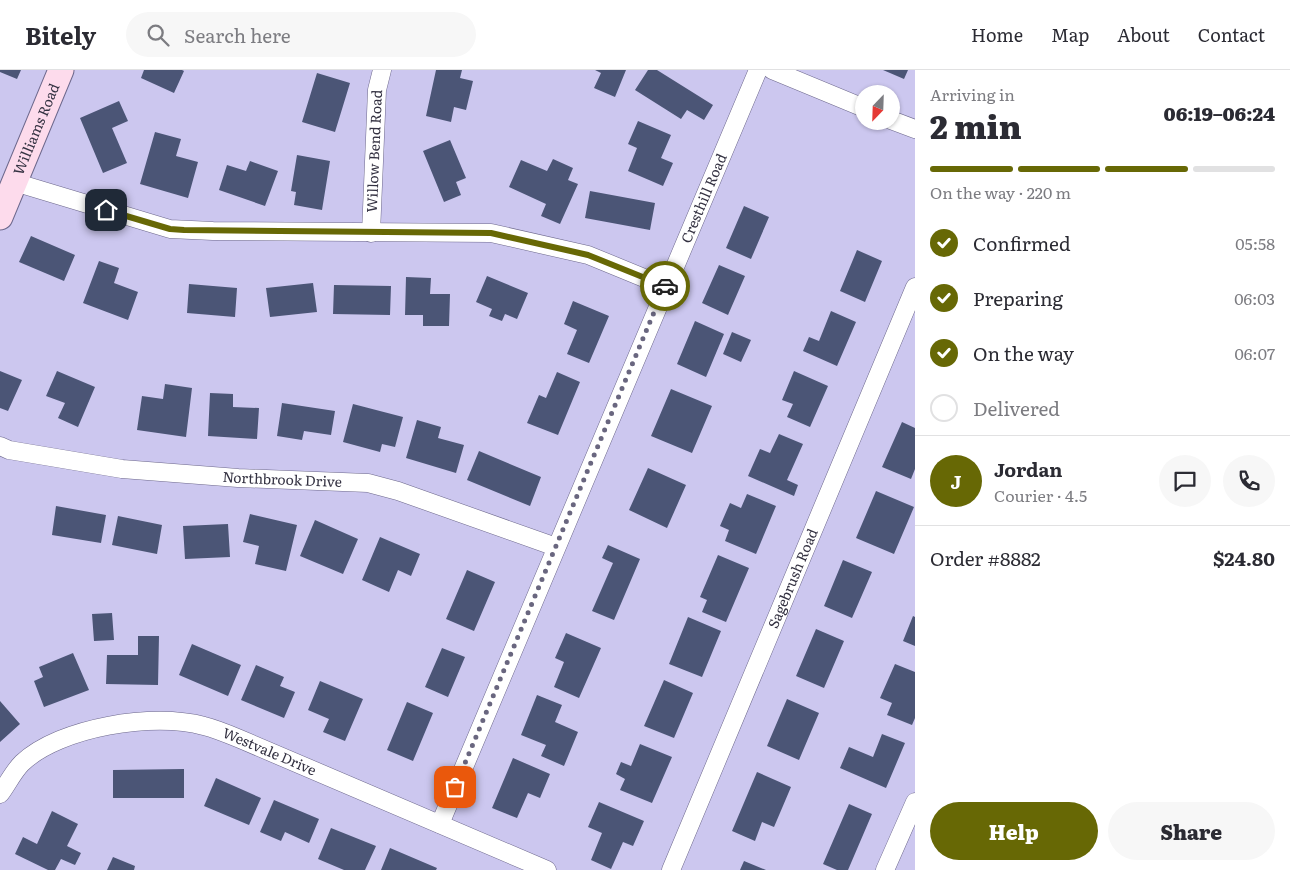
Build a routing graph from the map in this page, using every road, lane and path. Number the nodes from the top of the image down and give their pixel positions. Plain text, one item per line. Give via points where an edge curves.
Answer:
1 (61, 70) edge
2 (382, 70) edge
3 (758, 70) edge
4 (772, 70) edge
5 (855, 104) edge
6 (900, 124) edge
7 (915, 130) edge
8 (14, 182) junction
9 (0, 217) edge
10 (371, 233) junction
11 (666, 287) junction
12 (915, 288) edge
13 (0, 446) edge
14 (556, 547) junction
15 (0, 794) edge
16 (915, 802) edge
17 (440, 824) junction
18 (547, 870) edge
19 (671, 870) edge
20 (885, 870) edge

1 - 8 street, Williams Road
2 - 10 street, Willow Bend Road via 377,90
3 - 11 street, Cresthill Road
4 - 5 street
6 - 7 street
8 - 9 street, Williams Road
8 - 10 street via 170,229
10 - 11 street via 491,233 588,255
11 - 14 street, Cresthill Road
12 - 19 street, Sagebrush Road
13 - 14 street, Northbrook Drive via 122,469 368,483
14 - 17 street, Cresthill Road
15 - 17 street, Westvale Drive via 21,764 72,733 103,726 163,721 202,725 240,739
16 - 20 street
17 - 18 street, Westvale Drive

